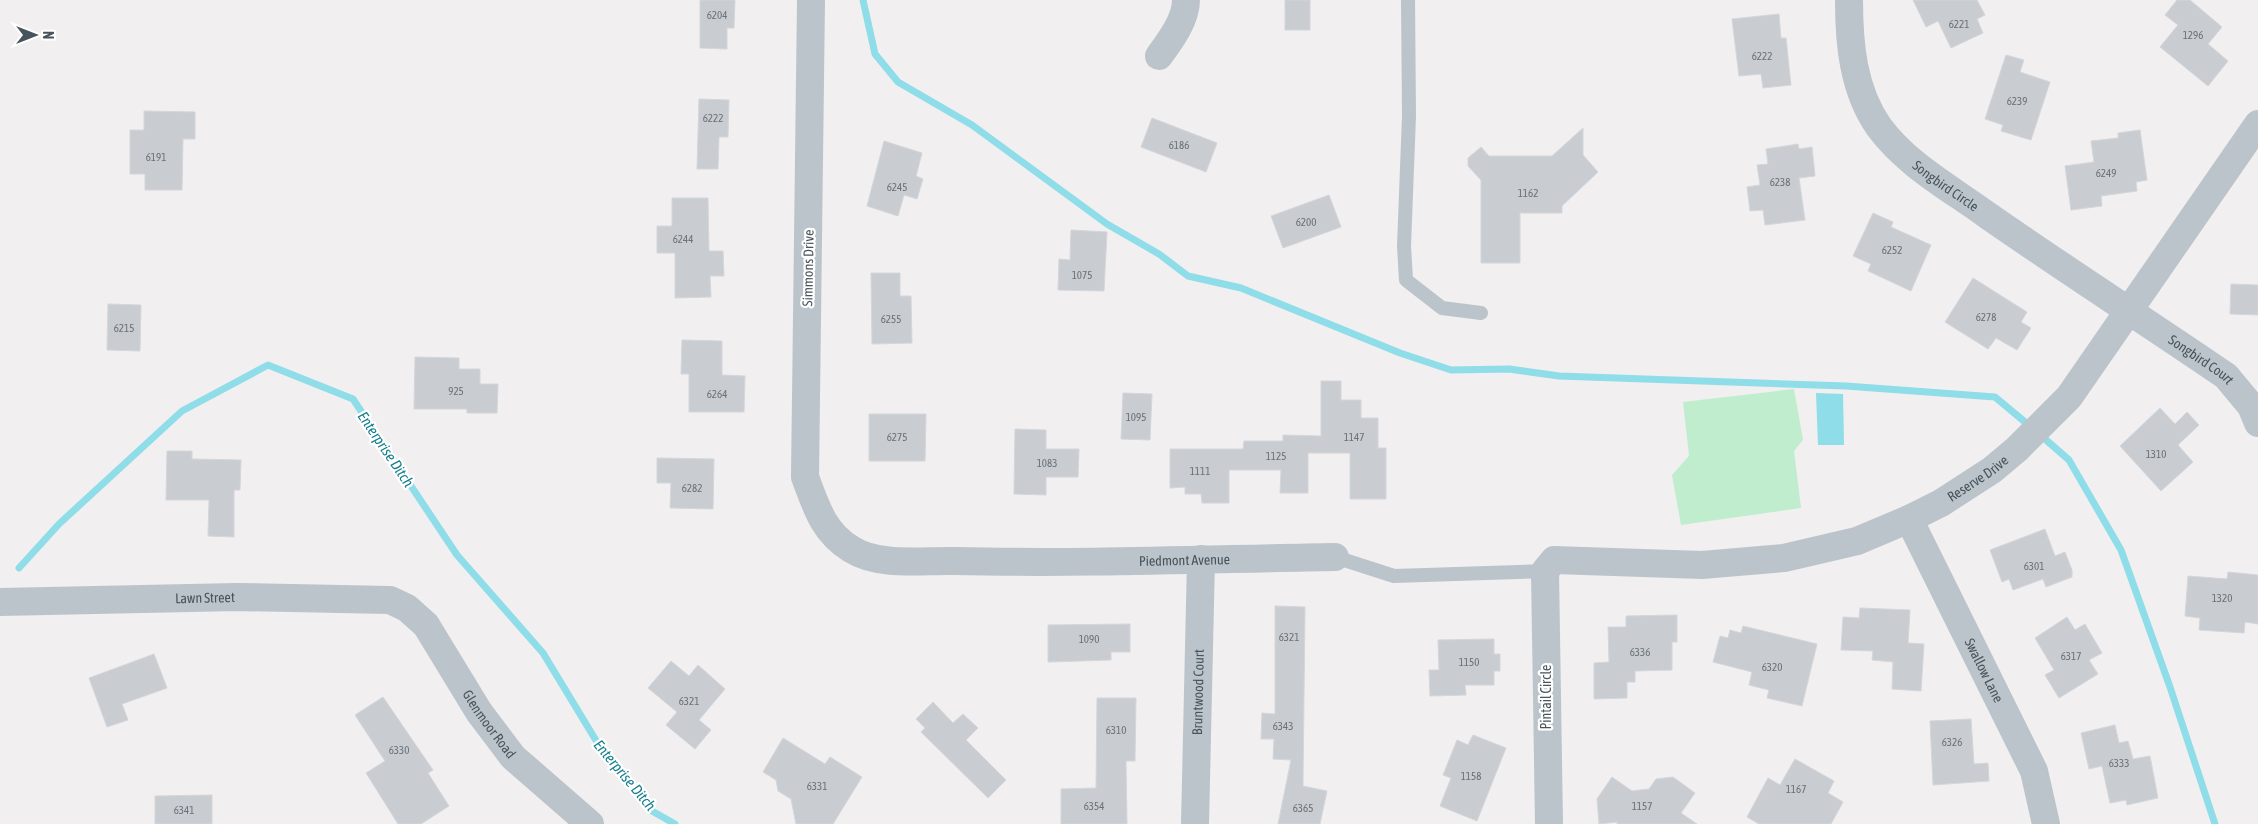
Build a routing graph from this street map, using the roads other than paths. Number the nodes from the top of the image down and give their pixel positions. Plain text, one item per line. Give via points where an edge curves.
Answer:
1 (811, 0) edge
2 (1186, 0) edge
3 (1408, 0) edge
4 (1849, 0) edge
5 (1159, 56) dead end
6 (2258, 124) edge
7 (2130, 310) junction
8 (1482, 313) dead end
9 (2258, 422) edge
10 (1909, 520) junction
11 (829, 531) joint
12 (1335, 557) joint
13 (1201, 559) junction
14 (1545, 571) junction
15 (0, 602) edge
16 (407, 608) joint
17 (573, 819) edge
18 (1195, 824) edge
19 (1548, 824) edge
20 (2046, 824) edge

1 - 11 street, Simmons Drive via 806,477 818,515
2 - 5 street via 1186,9 1170,42
3 - 8 lane via 1406,280 1442,308
4 - 7 street, Songbird Circle via 1849,39 1858,85 1879,126 1910,161
6 - 7 street, Reserve Drive
7 - 9 street, Songbird Court via 2226,376 2251,406
7 - 10 street, Reserve Drive via 2069,396 2016,449 1992,470
10 - 14 street, Reserve Drive via 1857,541 1784,558 1702,565 1554,560
10 - 20 street, Swallow Lane via 2034,770
11 - 13 street, Piedmont Avenue via 852,550 879,559 1002,562
12 - 13 street, Piedmont Avenue
12 - 14 lane, Piedmont Avenue via 1394,576
13 - 18 street, Bruntwood Court
14 - 19 street, Pintail Circle
15 - 16 street, Lawn Street via 237,597 390,600
16 - 17 street, Glenmoor Road via 426,625 479,712 513,757

